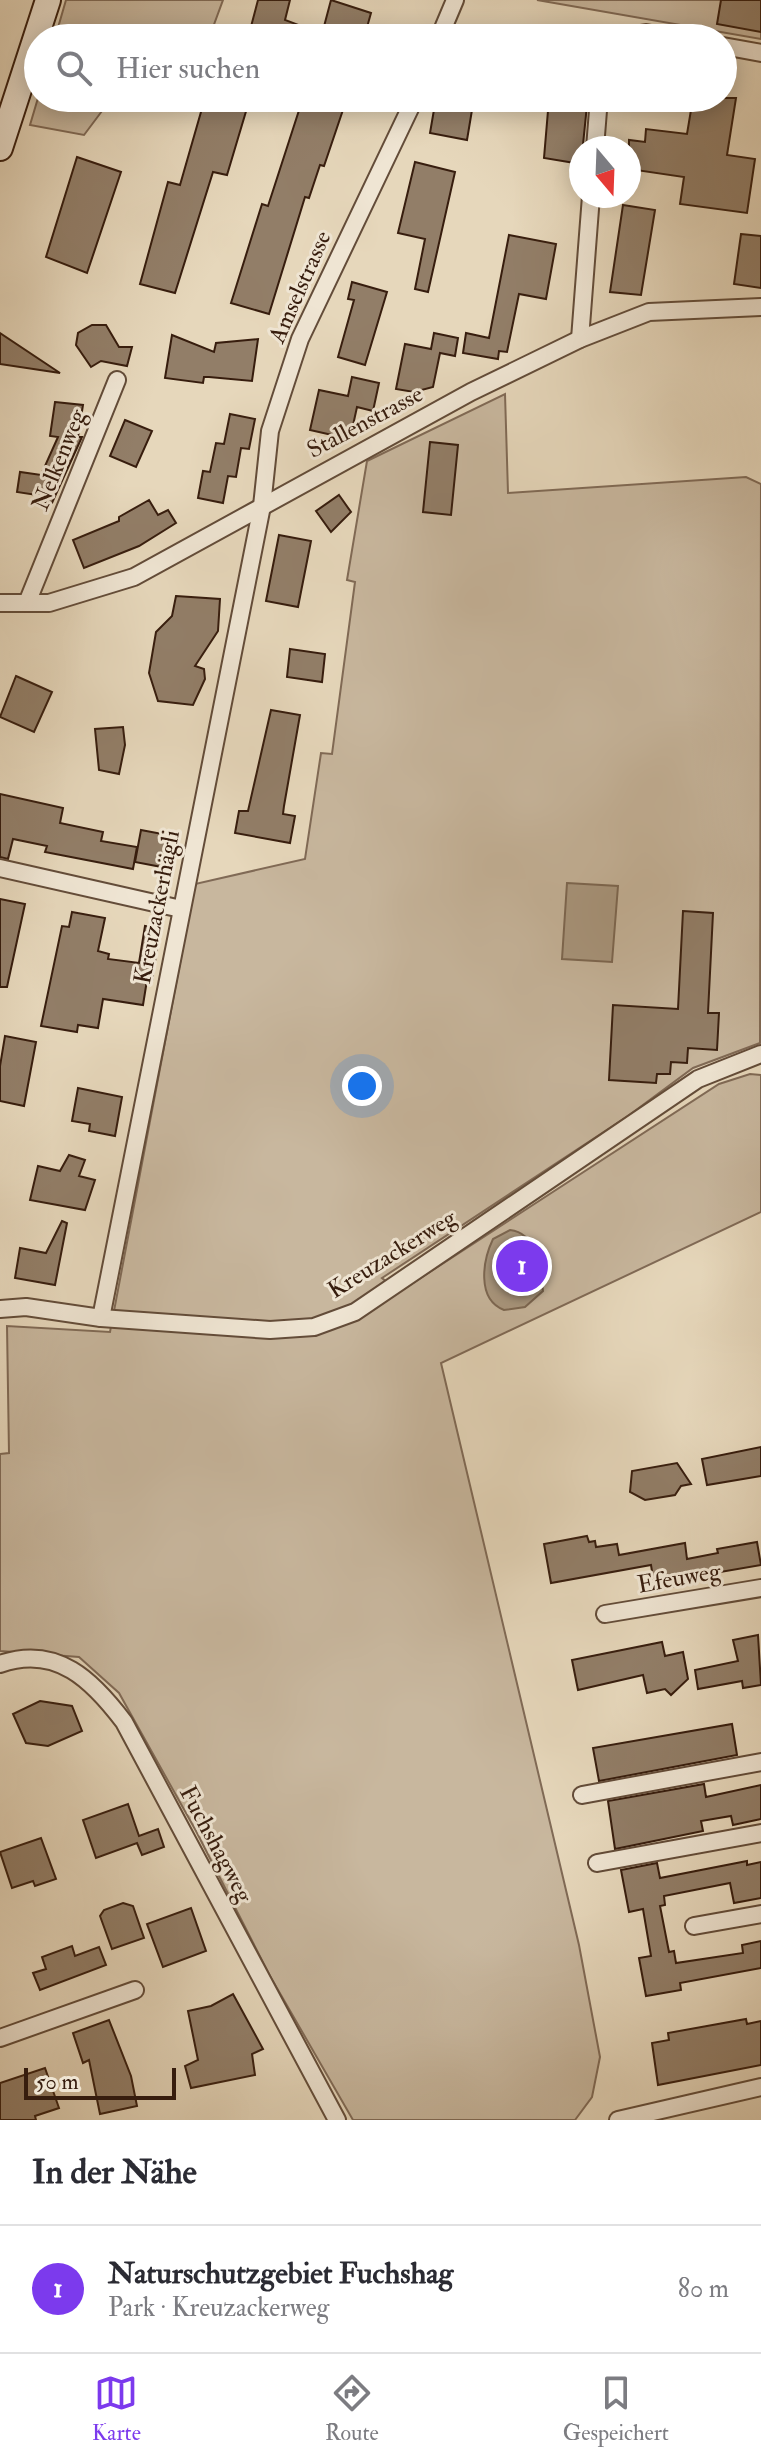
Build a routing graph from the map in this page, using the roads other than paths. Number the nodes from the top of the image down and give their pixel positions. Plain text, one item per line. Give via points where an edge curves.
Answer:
1 (48, 0) edge
2 (455, 0) edge
3 (40, 24) edge
4 (445, 24) edge
5 (737, 49) edge
6 (761, 53) edge
7 (24, 74) edge
8 (408, 112) edge
9 (598, 112) edge
10 (596, 136) edge
11 (0, 148) edge
12 (590, 208) edge
13 (761, 307) edge
14 (580, 339) junction
15 (117, 380) dead end
16 (262, 506) junction
17 (0, 603) edge
18 (27, 603) junction
19 (0, 868) edge
20 (181, 909) junction
21 (761, 1054) edge
22 (0, 1309) edge
23 (101, 1318) junction
24 (761, 1588) edge
25 (605, 1614) dead end
26 (0, 1664) edge
27 (761, 1762) edge
28 (582, 1795) dead end
29 (761, 1833) edge
30 (597, 1863) dead end
31 (761, 1914) edge
32 (694, 1926) dead end
33 (135, 1990) dead end
34 (0, 2038) edge
35 (761, 2087) edge
36 (337, 2120) edge
37 (618, 2120) edge

1 - 3 main road
2 - 4 street
5 - 6 street
7 - 11 main road
8 - 16 street, Amselstrasse via 300,339 270,431
9 - 10 street
12 - 14 street
13 - 14 street, Stallenstrasse via 649,312
14 - 16 street, Stallenstrasse
15 - 18 street, Nelkenweg
16 - 18 street, Stallenstrasse via 134,577 49,603
16 - 20 street, Kreuzackerhägli
17 - 18 street, Stallenstrasse
19 - 20 street
20 - 23 street, Kreuzackerhägli
21 - 23 street, Kreuzackerweg via 698,1079 355,1312 314,1327 270,1330
22 - 23 street, Kreuzackerweg via 26,1307
24 - 25 street, Efeuweg
26 - 36 street, Fuchshagweg via 36,1661 74,1668 124,1722
27 - 28 street
29 - 30 street
31 - 32 street
33 - 34 street
35 - 37 street

